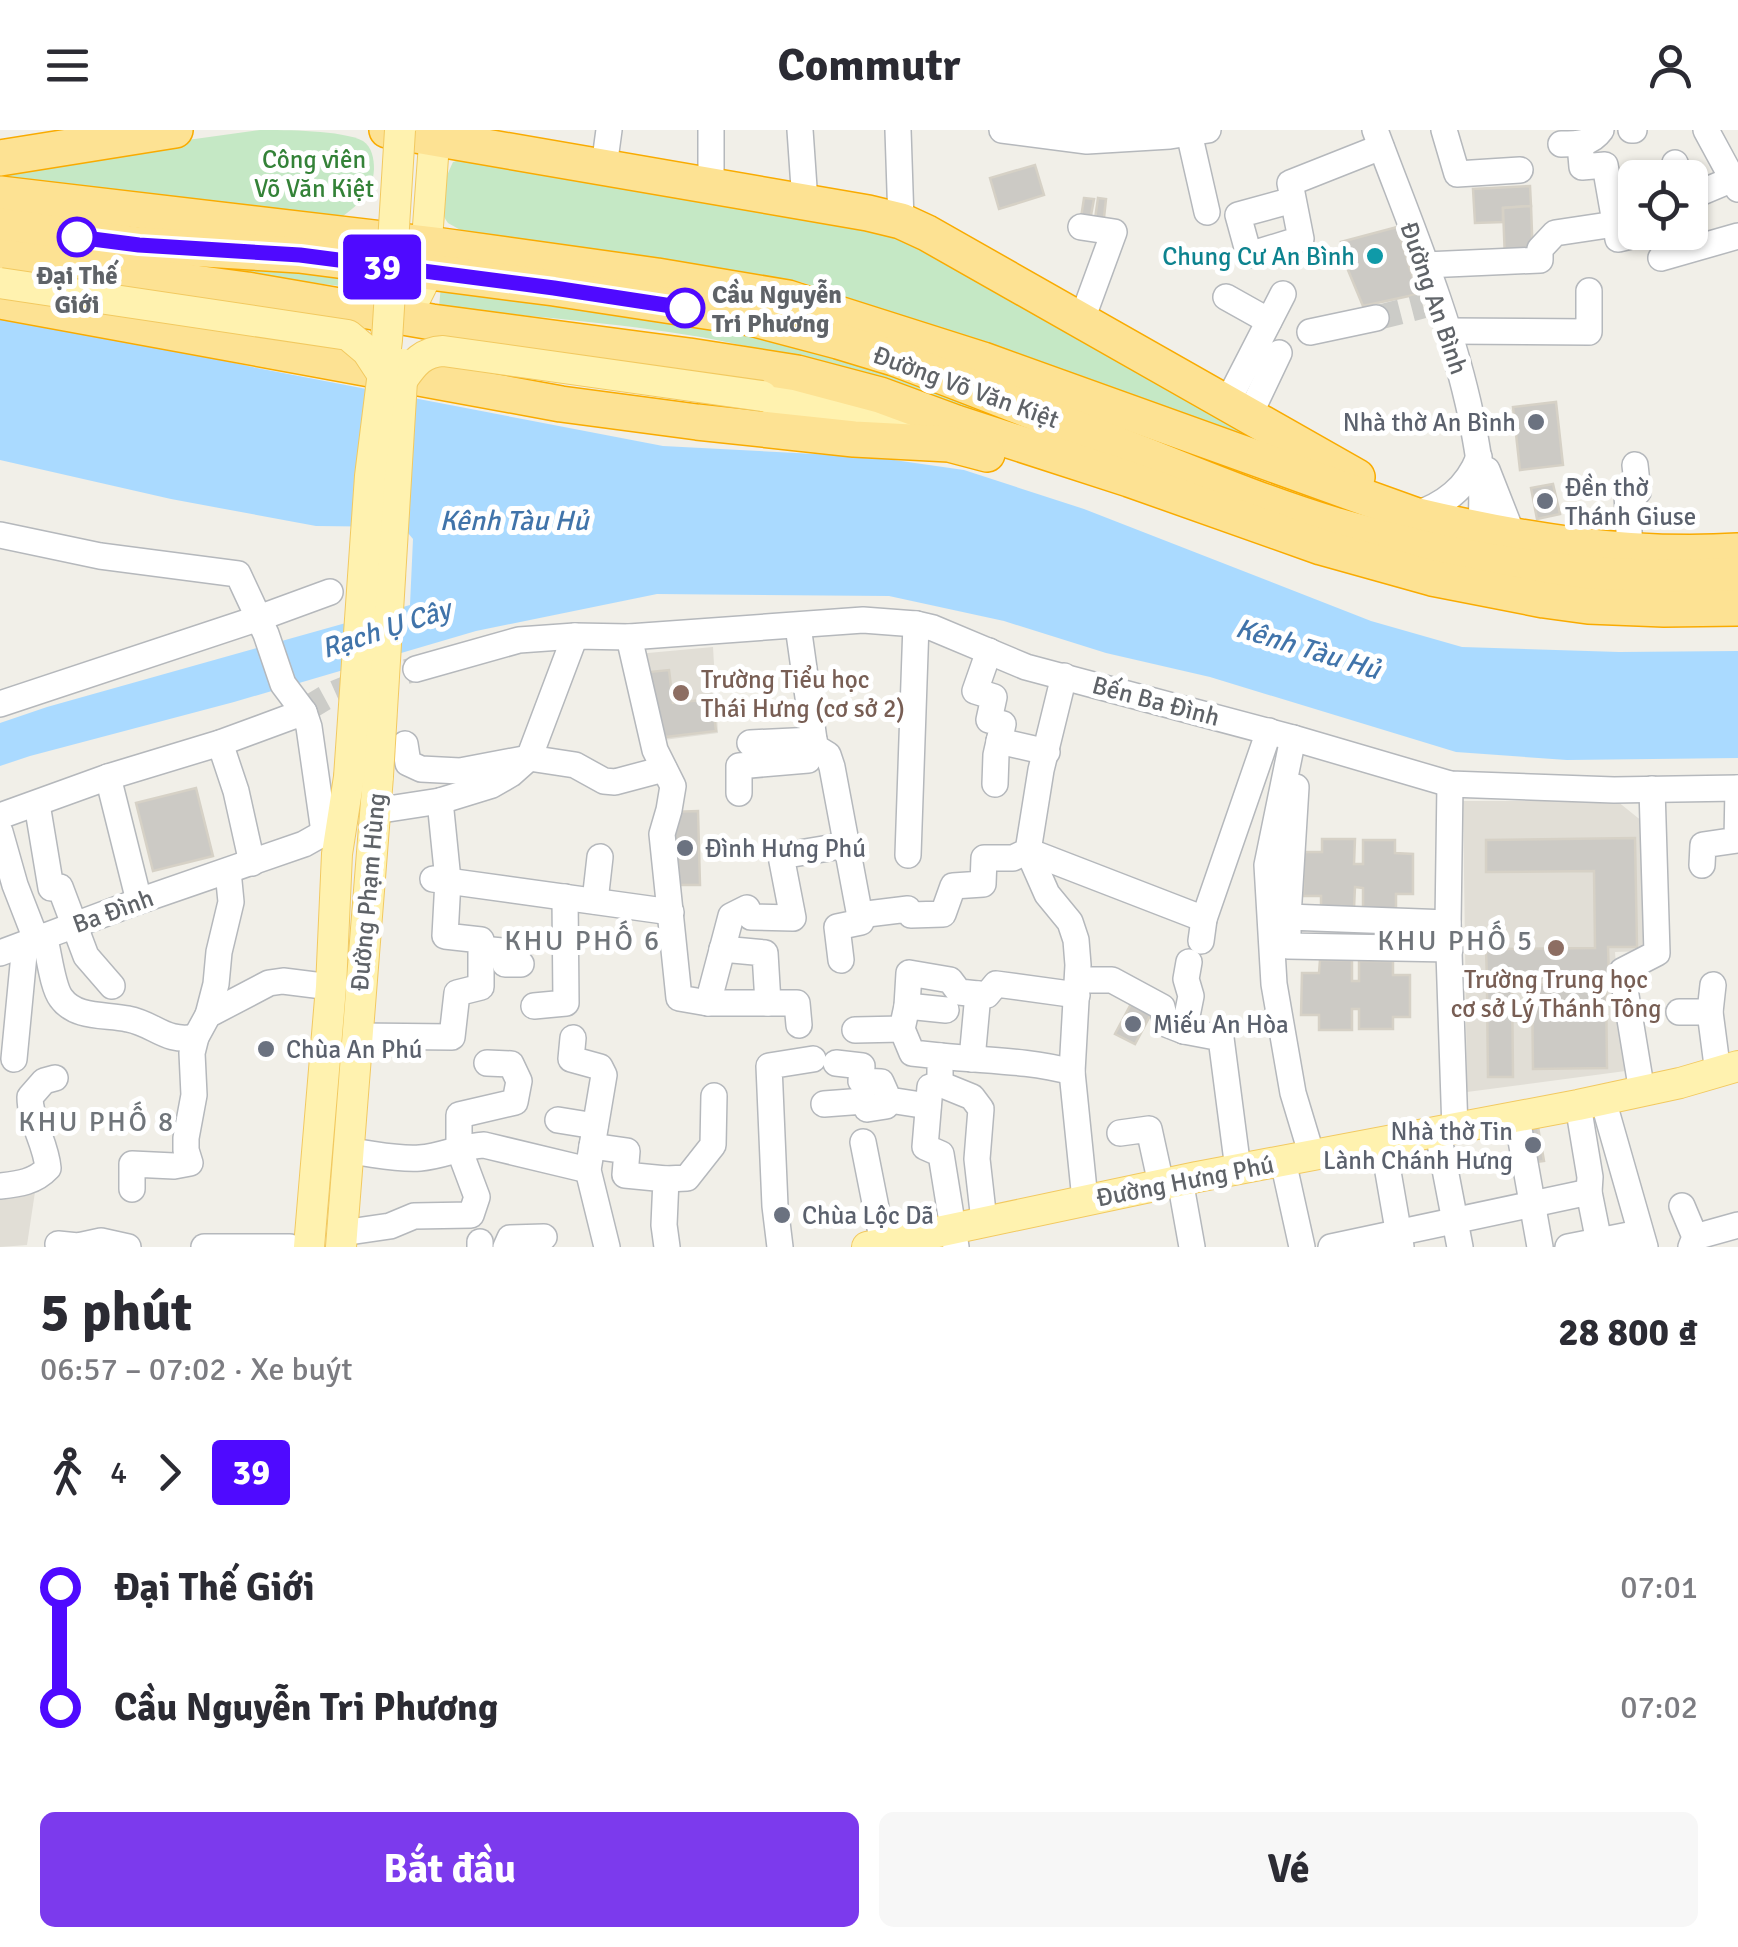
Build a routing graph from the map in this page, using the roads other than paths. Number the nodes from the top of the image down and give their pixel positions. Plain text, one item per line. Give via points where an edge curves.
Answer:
1 (175, 130) edge
2 (387, 130) edge
3 (400, 130) edge
4 (609, 130) edge
5 (711, 130) edge
6 (800, 130) edge
7 (898, 130) edge
8 (1002, 130) edge
9 (1444, 130) edge
10 (1706, 130) edge
11 (1199, 132) edge
12 (429, 133) edge
13 (1378, 139) edge
14 (1581, 139) edge
15 (505, 140) edge
16 (16, 148) edge
17 (604, 168) junction
18 (1520, 170) dead end
19 (1735, 184) edge
20 (710, 186) junction
21 (1708, 192) edge
22 (0, 194) edge
23 (1293, 200) dead end
24 (805, 202) junction
25 (1208, 212) dead end
26 (901, 222) junction
27 (1615, 224) junction
28 (0, 226) edge
29 (1082, 226) dead end
30 (1738, 236) edge
31 (1618, 238) edge
32 (0, 257) edge
33 (427, 258) junction
34 (1661, 258) dead end
35 (1425, 265) junction
36 (0, 284) edge
37 (1589, 291) dead end
38 (1283, 294) dead end
39 (1226, 297) dead end
40 (0, 301) edge
41 (399, 316) junction
42 (1376, 318) tunnel mouth
43 (1269, 321) junction
44 (1081, 322) junction
45 (1449, 331) junction
46 (1310, 332) dead end
47 (1279, 354) dead end
48 (317, 359) junction
49 (393, 378) junction
50 (1238, 410) junction
51 (949, 444) junction
52 (1479, 458) junction
53 (1636, 466) dead end
54 (1046, 470) junction
55 (1128, 479) junction
56 (1402, 511) junction
57 (0, 535) edge
58 (1630, 550) junction
59 (1738, 551) edge
60 (1489, 563) junction
61 (1738, 575) edge
62 (330, 592) dead end
63 (1738, 608) edge
64 (1738, 623) edge
65 (916, 624) junction
66 (262, 626) junction
67 (798, 626) junction
68 (575, 636) junction
69 (629, 637) junction
70 (989, 651) junction
71 (416, 670) tunnel mouth
72 (1064, 676) junction
73 (0, 704) edge
74 (304, 712) junction
75 (1281, 735) junction
76 (1000, 741) junction
77 (220, 743) junction
78 (815, 743) junction
79 (405, 744) dead end
80 (750, 744) dead end
81 (1047, 752) junction
82 (529, 758) junction
83 (664, 769) junction
84 (364, 776) junction
85 (108, 777) junction
86 (1296, 784) dead end
87 (1450, 784) junction
88 (1738, 788) edge
89 (1038, 789) junction
90 (1652, 790) junction
91 (739, 794) dead end
92 (440, 801) junction
93 (37, 804) junction
94 (375, 811) junction
95 (0, 816) edge
96 (333, 827) junction
97 (0, 832) edge
98 (1738, 840) edge
99 (847, 845) junction
100 (1028, 851) junction
101 (908, 856) dead end
102 (600, 857) dead end
103 (1702, 865) dead end
104 (240, 867) junction
105 (439, 879) junction
106 (565, 897) junction
107 (139, 901) junction
108 (594, 901) junction
109 (670, 912) junction
110 (859, 915) junction
111 (1288, 917) junction
112 (1337, 919) junction
113 (75, 925) junction
114 (1449, 936) junction
115 (1198, 941) junction
116 (26, 943) edge
117 (1336, 946) junction
118 (481, 949) junction
119 (722, 949) junction
120 (841, 960) dead end
121 (521, 964) dead end
122 (1712, 985) dead end
123 (112, 986) dead end
124 (330, 987) junction
125 (1078, 988) junction
126 (978, 994) junction
127 (708, 1003) junction
128 (768, 1003) junction
129 (534, 1006) dead end
130 (946, 1010) dead end
131 (1680, 1012) dead end
132 (1710, 1012) junction
133 (904, 1017) junction
134 (799, 1024) dead end
135 (202, 1026) junction
136 (855, 1030) dead end
137 (1184, 1031) junction
138 (357, 1036) junction
139 (573, 1038) dead end
140 (940, 1056) junction
141 (14, 1060) dead end
142 (972, 1060) junction
143 (487, 1063) dead end
144 (1732, 1069) edge
145 (1072, 1072) junction
146 (55, 1078) dead end
147 (1642, 1092) junction
148 (934, 1095) junction
149 (714, 1096) dead end
150 (889, 1100) junction
151 (1590, 1103) junction
152 (824, 1104) dead end
153 (1516, 1118) junction
154 (558, 1120) dead end
155 (1447, 1132) junction
156 (1120, 1133) dead end
157 (863, 1142) dead end
158 (1383, 1144) junction
159 (592, 1148) junction
160 (458, 1149) junction
161 (348, 1151) junction
162 (1298, 1158) junction
163 (1238, 1169) junction
164 (666, 1179) junction
165 (1171, 1182) junction
166 (0, 1186) edge
167 (132, 1189) dead end
168 (1589, 1192) junction
169 (1085, 1200) junction
170 (1532, 1204) junction
171 (1682, 1206) dead end
172 (1454, 1219) junction
173 (984, 1220) junction
174 (1738, 1225) edge
175 (544, 1237) dead end
176 (954, 1237) edge
177 (342, 1240) edge
178 (1400, 1240) edge
179 (1642, 1240) edge
180 (1693, 1242) edge
181 (58, 1244) dead end
182 (1600, 1244) edge
183 (875, 1245) edge
184 (239, 1246) edge
185 (489, 1246) edge
186 (128, 1247) edge
187 (204, 1247) edge
188 (290, 1247) edge
189 (309, 1247) edge
190 (606, 1247) edge
191 (668, 1247) edge
192 (780, 1247) edge
193 (1192, 1247) edge
194 (1302, 1247) edge
195 (1331, 1247) edge
196 (1460, 1247) edge
197 (1540, 1247) edge
198 (1568, 1247) edge

1 - 16 highway
2 - 12 highway, Đường Võ Văn Kiệt
3 - 49 main road, bridge
4 - 17 street
5 - 20 street
6 - 24 street
7 - 26 street
8 - 11 street via 1087,141
9 - 18 street via 1457,174
10 - 19 street
11 - 25 street
12 - 15 highway, Đường Võ Văn Kiệt
12 - 33 main road
12 - 49 main road
13 - 23 street via 1290,183
13 - 35 street, Đường An Bình
14 - 27 street via 1582,167 1606,164
15 - 17 highway, Đường Võ Văn Kiệt
17 - 20 highway, Đường Võ Văn Kiệt
19 - 21 street
20 - 24 highway, Đường Võ Văn Kiệt
22 - 33 highway, Đường Võ Văn Kiệt
24 - 26 highway, Đường Võ Văn Kiệt
26 - 44 highway, Đường Võ Văn Kiệt
27 - 31 street
27 - 35 street via 1556,233 1540,249 1540,260
28 - 33 highway, Đường Võ Văn Kiệt via 139,245
29 - 44 street via 1114,232
30 - 34 street
32 - 41 highway, Đường Võ Văn Kiệt
33 - 41 main road via 421,289
33 - 56 highway, Đường Võ Văn Kiệt via 675,278 810,304
33 - 60 highway, Đường Võ Văn Kiệt via 554,288 750,318 838,341 1297,513
35 - 45 street, Đường An Bình via 1431,304
36 - 49 main road, bridge via 348,335
37 - 45 street via 1589,332
38 - 43 street
39 - 43 street
40 - 48 highway, Đường Võ Văn Kiệt
41 - 48 main road via 356,350
41 - 55 highway, Đường Võ Văn Kiệt via 796,373
42 - 46 street
43 - 50 street
44 - 50 highway, Đường Võ Văn Kiệt
45 - 52 street, Đường An Bình
47 - 50 street
48 - 51 highway, Đường Võ Văn Kiệt via 678,420
49 - 51 main road, bridge via 431,352 465,354 762,396
49 - 84 main road, bridge via 370,476
50 - 56 highway, Đường Võ Văn Kiệt via 1360,479
51 - 54 highway, Đường Võ Văn Kiệt
52 - 56 street via 1450,497 1432,508
52 - 60 street, Đường An Bình
53 - 58 street via 1638,492 1627,494
54 - 55 highway
54 - 60 highway, Đường Võ Văn Kiệt via 1365,582
55 - 60 highway, Đường Võ Văn Kiệt via 1320,547 1432,578
56 - 60 highway, Đường Võ Văn Kiệt
57 - 66 street via 238,574
58 - 59 highway, Đường Võ Văn Kiệt
58 - 60 highway, Đường Võ Văn Kiệt via 1565,544
60 - 61 highway, Đường Võ Văn Kiệt via 1648,578
60 - 63 highway, Đường Võ Văn Kiệt via 1544,600
60 - 64 highway, Đường Võ Văn Kiệt via 1556,618
62 - 66 street
65 - 67 street, Bến Ba Đình
65 - 70 street, Bến Ba Đình
65 - 101 street
66 - 73 street
66 - 74 street via 283,684
67 - 69 street, Bến Ba Đình
67 - 78 street
68 - 69 street, Bến Ba Đình
68 - 71 street, Bến Ba Đình via 519,640
68 - 82 street
69 - 83 street
70 - 72 street, Bến Ba Đình
70 - 76 street via 975,691 994,696 989,720 1003,724
72 - 75 street, Bến Ba Đình
72 - 81 street
74 - 77 street
74 - 96 street
75 - 87 street, Bến Ba Đình
75 - 115 street
75 - 162 street via 1267,866 1274,984
76 - 81 street
76 - 89 street via 995,781
77 - 85 street
77 - 104 street via 236,791
78 - 80 street
78 - 91 street via 808,760 739,766
78 - 99 street via 832,766
79 - 82 street via 408,763 421,769 460,771
81 - 89 street
82 - 83 street via 576,765 604,782
82 - 92 street via 492,784
83 - 109 street via 673,786 662,834
84 - 94 main road, Đường Phạm Hùng
84 - 96 main road, Đường Phạm Hùng
85 - 93 street
85 - 107 street
86 - 111 street
87 - 90 street, Bến Ba Đình
87 - 114 street
88 - 90 street, Bến Ba Đình
88 - 98 street
89 - 100 street
90 - 147 street via 1657,953 1622,971
92 - 94 street
92 - 105 street
93 - 95 street
93 - 113 street via 51,888 60,887
94 - 138 main road, Đường Phạm Hùng
96 - 104 street, Ba Đình
96 - 124 main road, Đường Phạm Hùng
97 - 116 street
98 - 103 street via 1703,845
99 - 110 street
99 - 119 street via 781,856 793,918 751,916 747,908 730,916
100 - 110 street via 984,858 983,884 952,886 943,914 911,916 908,908
100 - 115 street
100 - 125 street via 1047,894 1070,922
102 - 108 street
104 - 107 street, Ba Đình
104 - 135 street via 227,880 231,902
105 - 106 street
105 - 118 street via 445,936 481,940
106 - 108 street
106 - 129 street via 566,1003
107 - 113 street, Ba Đình
108 - 109 street
109 - 127 street via 679,998
110 - 120 street via 860,922 836,927
111 - 112 street
111 - 117 street via 1288,946
112 - 114 street
112 - 117 street
113 - 116 street, Ba Đình
113 - 123 street via 86,956
114 - 117 street
114 - 155 street
115 - 137 street via 1186,979 1191,996
116 - 135 street via 50,956 62,1000 85,1014 127,1018 186,1039
116 - 141 street
118 - 121 street via 502,950 506,964
118 - 138 street via 482,987 457,993 452,1037
119 - 127 street
119 - 128 street via 765,953
122 - 132 street
124 - 135 street via 270,982
124 - 189 main road, Đường Phạm Hùng
125 - 126 street via 996,984
125 - 137 street via 1112,980 1162,1007 1166,1024
125 - 145 street
126 - 133 street via 959,992 950,980 909,973
126 - 142 street
127 - 128 street
128 - 134 street via 797,1003
130 - 133 street
131 - 132 street
132 - 144 street
133 - 136 street
133 - 140 street via 912,1053
135 - 167 street via 192,1053 190,1163 132,1164
137 - 163 street via 1221,1038
138 - 161 main road, Đường Phạm Hùng
139 - 159 street via 571,1058 600,1067 604,1075
140 - 142 street
140 - 148 street
142 - 145 street via 1014,1060
143 - 160 street via 512,1064 519,1081 515,1102 458,1115
144 - 147 main road, Đường Hưng Phú
145 - 169 street
146 - 166 street via 30,1097 48,1168 33,1180
147 - 151 main road, Đường Hưng Phú
148 - 150 street
148 - 173 street via 972,1098 981,1108 977,1159
148 - 176 street via 925,1147 941,1154
149 - 164 street via 713,1145 687,1178
150 - 152 street via 867,1109 864,1101
150 - 192 street via 881,1082 861,1082 862,1066 769,1066
151 - 153 main road, Đường Hưng Phú
151 - 168 street
151 - 179 street
153 - 155 main road, Đường Hưng Phú
153 - 170 street
154 - 159 street
155 - 158 main road, Đường Hưng Phú
155 - 172 street
156 - 165 street via 1148,1129
157 - 183 street
158 - 162 main road, Đường Hưng Phú
158 - 178 street
159 - 160 street
159 - 164 street via 627,1151 625,1174
159 - 190 street
160 - 161 street via 415,1159
160 - 177 street via 477,1197 471,1215 414,1216
161 - 177 main road, Đường Phạm Hùng
162 - 163 main road, Đường Hưng Phú
162 - 194 street
163 - 165 main road, Đường Hưng Phú
164 - 191 street
165 - 169 main road, Đường Hưng Phú
165 - 193 street
168 - 170 street
168 - 182 street
169 - 173 main road, Đường Hưng Phú
170 - 172 street
170 - 197 street
171 - 180 street
172 - 178 street
172 - 196 street
173 - 176 main road, Đường Hưng Phú
174 - 180 street
175 - 185 street
176 - 183 main road, Đường Hưng Phú
178 - 195 street
179 - 182 street
181 - 186 street
182 - 198 street
184 - 187 street
184 - 188 street

